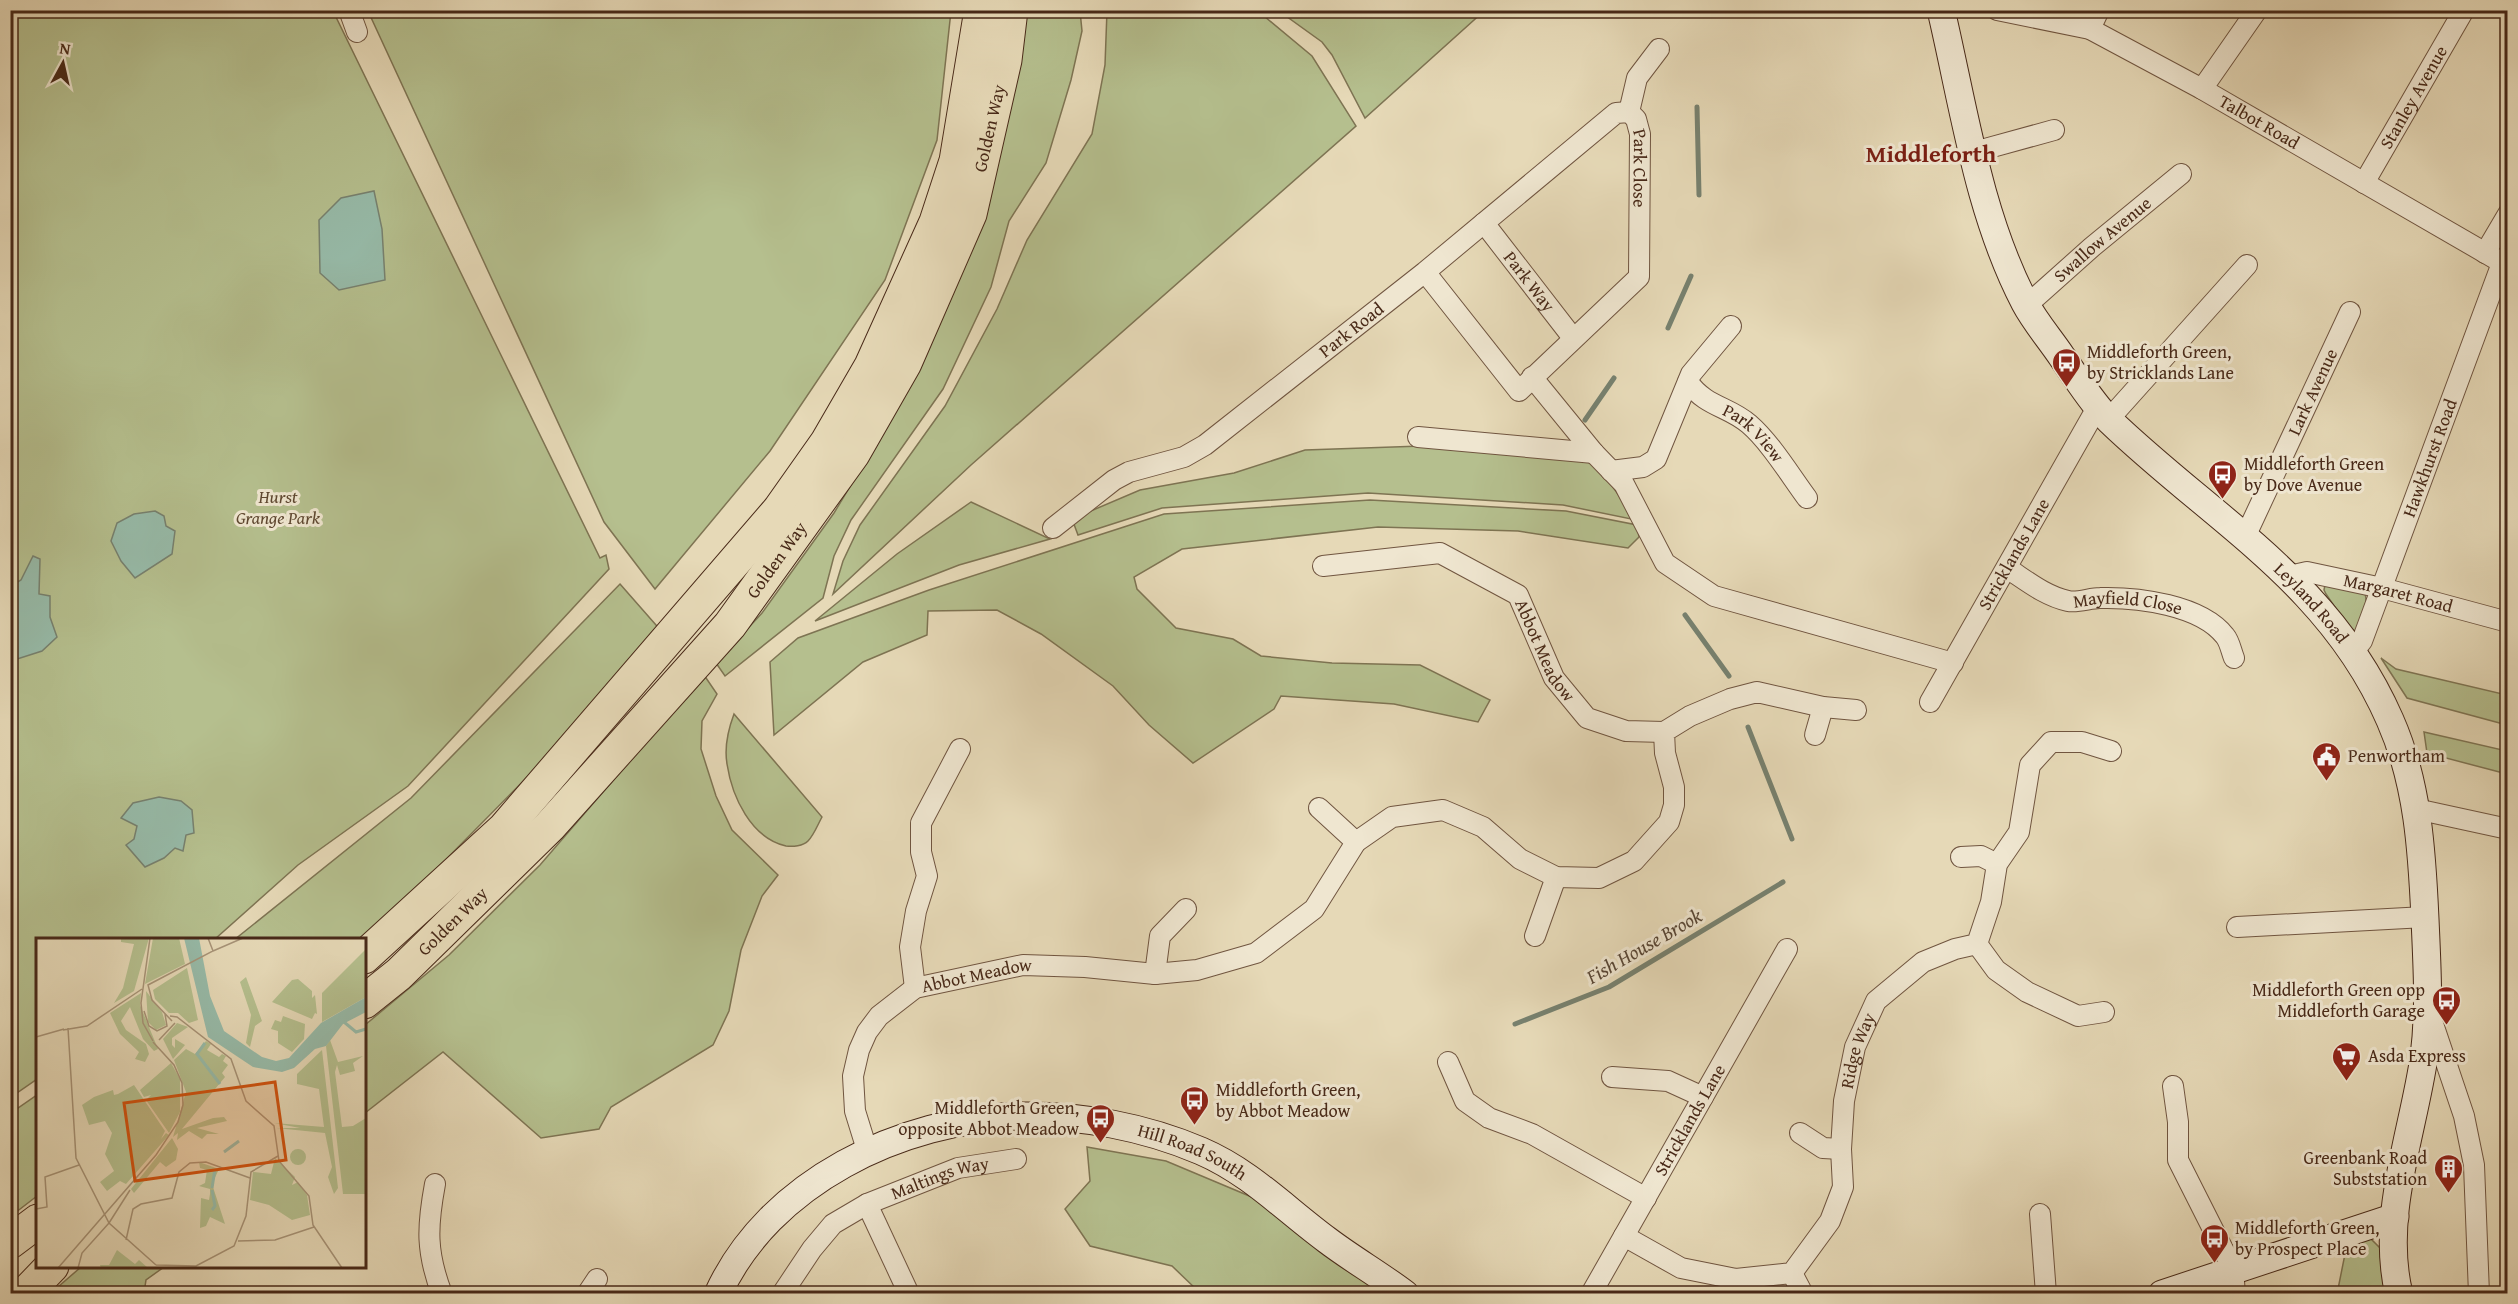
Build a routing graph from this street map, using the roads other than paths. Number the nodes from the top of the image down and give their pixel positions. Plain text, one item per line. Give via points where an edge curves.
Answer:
1 (349, 10) edge
2 (981, 10) edge
3 (1011, 10) edge
4 (1941, 10) edge
5 (1997, 10) edge
6 (2099, 10) edge
7 (2258, 10) edge
8 (2464, 10) edge
9 (2090, 29) junction
10 (357, 32) dead end
11 (1659, 49) dead end
12 (2202, 90) junction
13 (1629, 112) junction
14 (2054, 130) dead end
15 (1974, 152) junction
16 (2181, 174) dead end
17 (2364, 183) junction
18 (2508, 214) edge
19 (1484, 223) junction
20 (1448, 252) joint
21 (2498, 261) edge
22 (2247, 265) dead end
23 (1425, 272) junction
24 (2027, 305) junction
25 (2350, 312) dead end
26 (1731, 326) dead end
27 (1573, 339) junction
28 (1532, 377) junction
29 (1688, 382) junction
30 (2103, 412) junction
31 (1418, 437) dead end
32 (1594, 453) junction
33 (1611, 471) junction
34 (1807, 498) dead end
35 (1053, 528) dead end
36 (2245, 537) junction
37 (1323, 566) dead end
38 (2007, 568) junction
39 (2289, 576) junction
40 (2382, 588) junction
41 (2508, 622) edge
42 (2354, 651) junction
43 (2234, 658) dead end
44 (1953, 663) junction
45 (1930, 702) dead end
46 (1823, 706) junction
47 (1856, 710) dead end
48 (1664, 732) junction
49 (1815, 735) dead end
50 (960, 749) dead end
51 (2111, 751) dead end
52 (1319, 808) dead end
53 (2416, 809) junction
54 (2508, 829) edge
55 (1356, 842) junction
56 (1961, 857) dead end
57 (1997, 864) junction
58 (1556, 876) junction
59 (1186, 909) dead end
60 (2425, 917) junction
61 (2237, 927) dead end
62 (1535, 936) dead end
63 (1977, 944) junction
64 (1787, 949) dead end
65 (366, 955) edge
66 (1155, 974) junction
67 (915, 988) junction
68 (366, 1000) edge
69 (2428, 1010) junction
70 (2104, 1012) dead end
71 (1448, 1062) dead end
72 (1612, 1077) dead end
73 (2173, 1086) dead end
74 (1703, 1098) junction
75 (1800, 1133) dead end
76 (1841, 1149) junction
77 (868, 1153) junction
78 (1016, 1159) dead end
79 (435, 1184) dead end
80 (1646, 1197) junction
81 (867, 1204) junction
82 (2040, 1214) dead end
83 (2395, 1217) junction
84 (36, 1222) edge
85 (1624, 1236) junction
86 (10, 1242) edge
87 (37, 1268) edge
88 (50, 1268) edge
89 (1792, 1273) junction
90 (2234, 1281) edge
91 (10, 1290) edge
92 (25, 1293) edge
93 (442, 1293) edge
94 (718, 1293) edge
95 (782, 1293) edge
96 (909, 1293) edge
97 (1406, 1293) edge
98 (1591, 1293) edge
99 (1803, 1293) edge
100 (2046, 1293) edge
101 (2162, 1293) edge
102 (2399, 1293) edge
103 (2480, 1293) edge

1 - 10 street
2 - 65 highway, Golden Way via 956,161 936,222 871,366 827,442 780,510 504,829
3 - 68 highway, Golden Way via 1005,60 970,214 905,363 853,454 730,625 550,826 399,974
4 - 15 main road, Leyland Road
5 - 9 street, Talbot Road
6 - 9 street
7 - 12 street
8 - 17 street, Stanley Avenue
9 - 12 street, Talbot Road
11 - 13 street via 1637,78
12 - 17 street, Talbot Road
13 - 19 street, Park Close via 1616,113
13 - 27 street, Park Close via 1636,119 1640,134 1639,277
14 - 15 street
15 - 24 main road, Leyland Road via 1989,216
16 - 24 street, Swallow Avenue
17 - 21 street, Talbot Road
18 - 21 street, Hawkhurst Road
19 - 20 street, Park Close
19 - 27 street, Park Way
20 - 23 street, Park Road
21 - 40 street, Hawkhurst Road
22 - 30 street, Stricklands Lane
23 - 28 street via 1519,391
23 - 35 street, Park Road via 1204,445 1184,457 1114,480
24 - 30 main road, Leyland Road
25 - 36 street, Lark Avenue
26 - 29 street via 1698,363
27 - 28 street, Park Close
28 - 32 street
29 - 33 street via 1656,459 1643,466
29 - 34 street, Park View via 1709,404 1740,417 1752,427
30 - 36 main road, Leyland Road
30 - 38 street, Stricklands Lane
31 - 32 street
32 - 33 street
33 - 44 street via 1624,484 1665,563 1714,596
36 - 39 main road, Leyland Road
37 - 48 street, Abbot Meadow via 1440,553 1518,595 1554,678 1587,718 1626,731
38 - 43 street, Mayfield Close via 2045,593 2071,602 2137,598 2186,611 2212,622 2227,638
38 - 44 street, Stricklands Lane
39 - 40 street, Margaret Road via 2307,572
39 - 42 main road, Leyland Road
40 - 41 street, Margaret Road
40 - 42 street, Hawkhurst Road via 2362,641
42 - 53 main road, Leyland Road via 2391,722
44 - 45 street, Stricklands Lane
46 - 47 street
46 - 48 street via 1757,693 1720,703
46 - 49 street
48 - 58 street, Abbot Meadow via 1674,788 1669,822 1634,861 1599,878
50 - 67 street via 921,822 921,852 927,876 910,947
51 - 57 street via 2082,742 2051,742 2030,765 2019,832
52 - 55 street
53 - 54 street
53 - 60 main road, Leyland Road
55 - 58 street, Abbot Meadow via 1392,817 1443,810 1483,827 1520,859
55 - 66 street, Abbot Meadow via 1314,909 1256,953 1197,970
56 - 57 street via 1981,856
57 - 63 street via 1991,902
58 - 62 street
59 - 66 street via 1160,936
60 - 61 street
60 - 69 main road, Leyland Road
63 - 70 street via 1996,970 2027,992 2078,1016
63 - 76 street, Ridge Way via 1923,962 1876,1001 1855,1047 1844,1101
64 - 74 street, Stricklands Lane
66 - 67 street, Abbot Meadow via 1023,965
67 - 77 street, Abbot Meadow via 879,1016 859,1050 854,1076 855,1111
69 - 83 main road, Leyland Road via 2424,1057
69 - 103 street via 2464,1116 2475,1164
71 - 80 street via 1465,1101 1489,1118 1532,1134
72 - 74 street via 1668,1081
73 - 90 street via 2178,1160
74 - 80 street, Stricklands Lane
75 - 76 street via 1823,1148
76 - 89 street, Ridge Way via 1843,1187 1830,1221
77 - 94 main road, Hill Road South via 802,1189 775,1213 742,1253
77 - 97 main road, Hill Road South via 930,1131 1020,1116 1082,1119 1144,1131 1203,1151 1258,1183 1327,1240
78 - 81 street, Maltings Way via 958,1168
79 - 93 street via 427,1225 429,1251
80 - 85 street, Stricklands Lane
81 - 95 street, Maltings Way via 834,1224
81 - 96 street, Maltings Way
82 - 100 street
83 - 90 main road
83 - 102 main road, Leyland Road via 2394,1266
84 - 86 highway
85 - 89 street via 1681,1268 1736,1279
85 - 98 street, Stricklands Lane
87 - 91 highway
88 - 92 highway
89 - 99 street
90 - 101 main road

